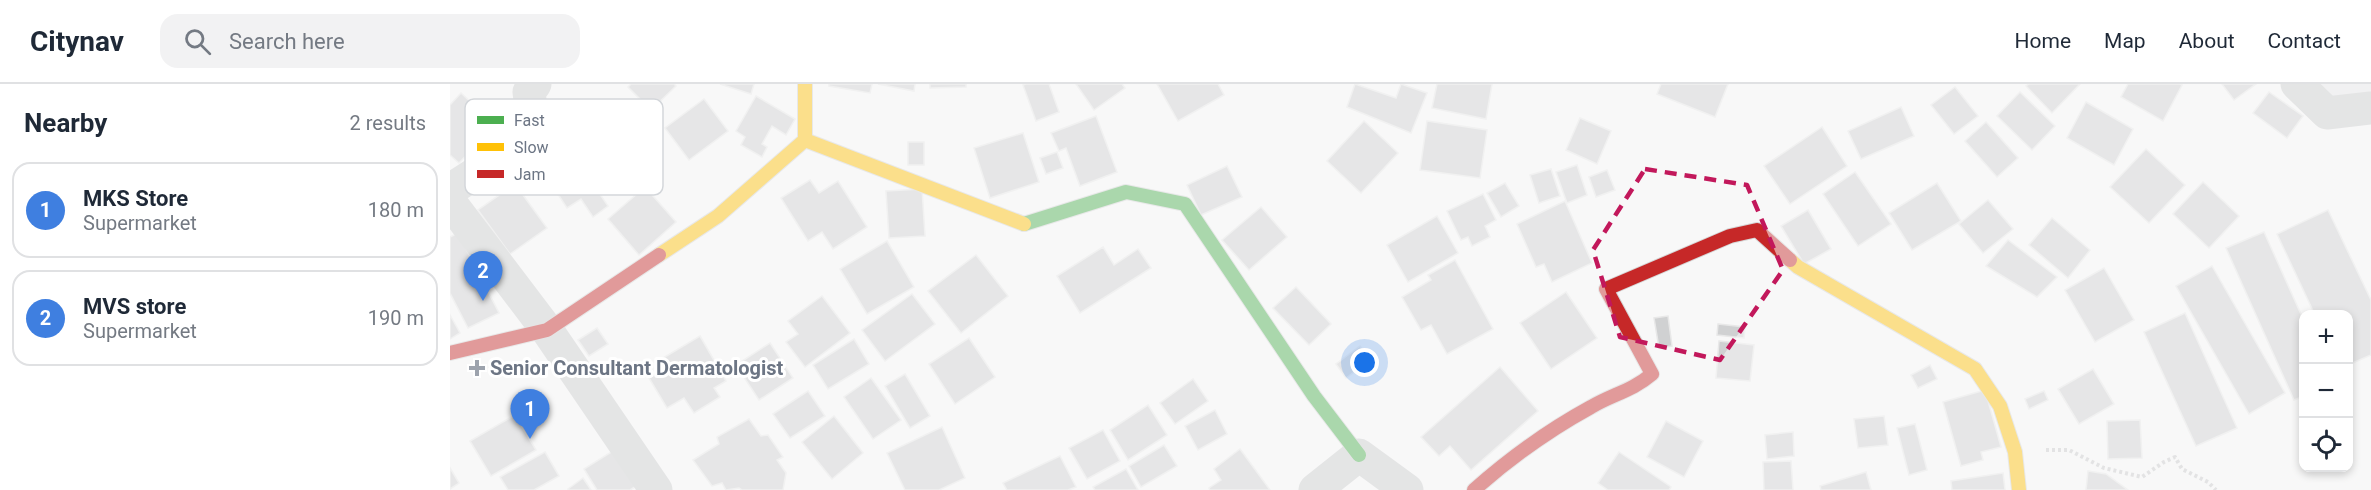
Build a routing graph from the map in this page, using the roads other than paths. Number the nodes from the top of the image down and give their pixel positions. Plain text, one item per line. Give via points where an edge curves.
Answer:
1 (535, 84) edge
2 (805, 84) edge
3 (2297, 84) edge
4 (530, 99) edge
5 (2371, 108) edge
6 (805, 140) junction
7 (465, 180) edge
8 (450, 190) edge
9 (450, 202) edge
10 (546, 330) junction
11 (450, 353) edge
12 (1359, 455) junction
13 (656, 490) edge
14 (1314, 490) edge
15 (1407, 490) edge
16 (1474, 490) edge
17 (2019, 490) edge

1 - 4 street via 529,92
2 - 6 street
3 - 5 street via 2327,113
6 - 10 street via 718,216
6 - 12 street via 1024,224 1126,192 1185,204 1314,396
7 - 8 street
9 - 10 street
10 - 11 street
10 - 13 street
12 - 14 street
12 - 15 street
16 - 17 street via 1510,458 1592,406 1638,386 1652,374 1606,289 1730,236 1757,230 1798,267 1975,369 2000,406 2015,452

